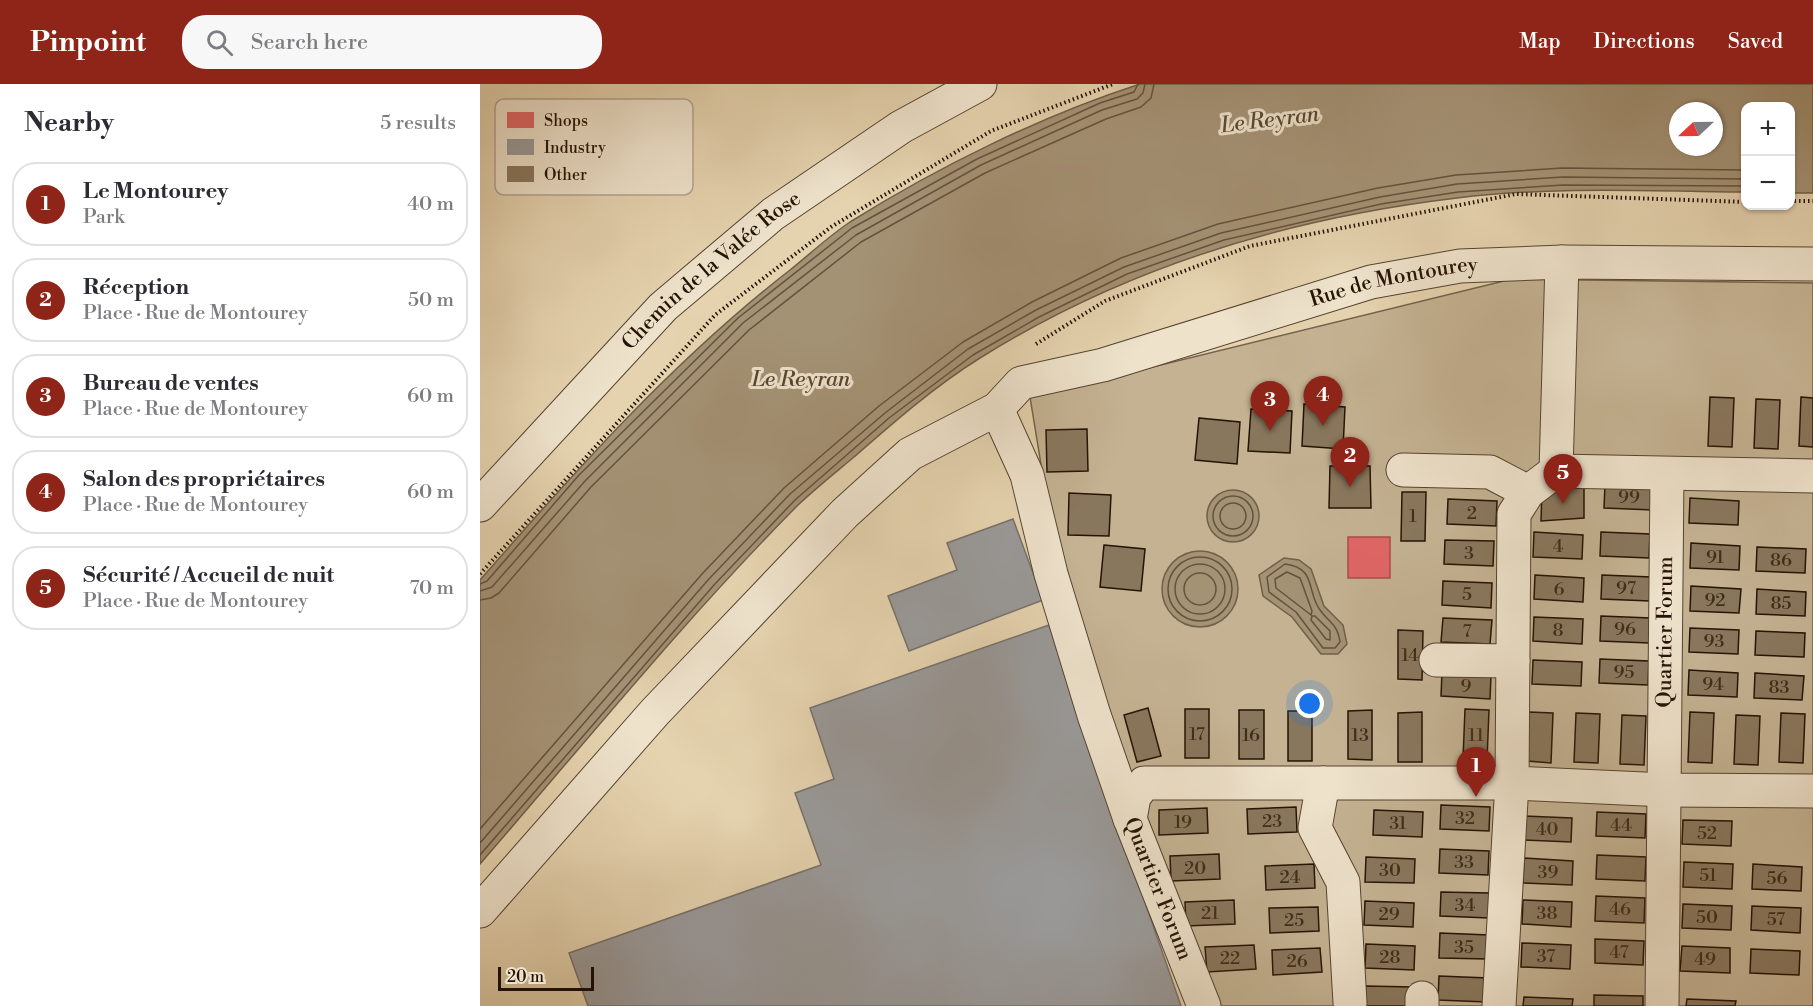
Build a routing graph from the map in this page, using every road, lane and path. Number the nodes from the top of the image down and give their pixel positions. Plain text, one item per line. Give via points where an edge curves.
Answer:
1 (980, 84) edge
2 (1113, 84) edge
3 (1795, 201) edge
4 (1813, 201) edge
5 (1741, 202) edge
6 (1562, 262) junction
7 (1813, 264) edge
8 (1026, 351) dead end
9 (997, 409) junction
10 (1403, 470) dead end
11 (1556, 471) junction
12 (1667, 474) junction
13 (1813, 476) edge
14 (1528, 492) junction
15 (480, 505) edge
16 (480, 574) edge
17 (1436, 660) dead end
18 (1513, 661) junction
19 (1323, 783) junction
20 (1512, 783) junction
21 (1666, 790) junction
22 (1813, 791) edge
23 (1131, 819) junction
24 (480, 911) edge
25 (1202, 1000) edge
26 (1350, 1003) dead end
27 (1499, 1006) edge
28 (1662, 1006) edge

1 - 15 street, Chemin de la Valée Rose via 901,127 773,214 663,307
2 - 16 path via 991,131 831,227 715,315
3 - 4 path
5 - 8 path via 1516,194 1250,246 1106,301
6 - 7 street, Rue de Montourey
6 - 9 street, Rue de Montourey via 1460,266 1371,282 1103,365 1021,383
6 - 11 street
9 - 23 street via 1027,475 1051,574 1094,716
9 - 24 street, Rue de Montourey via 910,454 845,513 655,712
10 - 14 street via 1490,472
11 - 12 street
11 - 14 street
12 - 13 street
12 - 21 street, Quartier Forum
14 - 18 street via 1514,514
17 - 18 street
18 - 20 street
19 - 20 street, Quartier Forum
19 - 23 street, Quartier Forum via 1144,783 1134,797
19 - 26 street via 1315,828 1343,882
20 - 21 street, Quartier Forum
20 - 27 street
21 - 22 street, Quartier Forum
21 - 28 street, Quartier Forum
23 - 25 street, Quartier Forum

